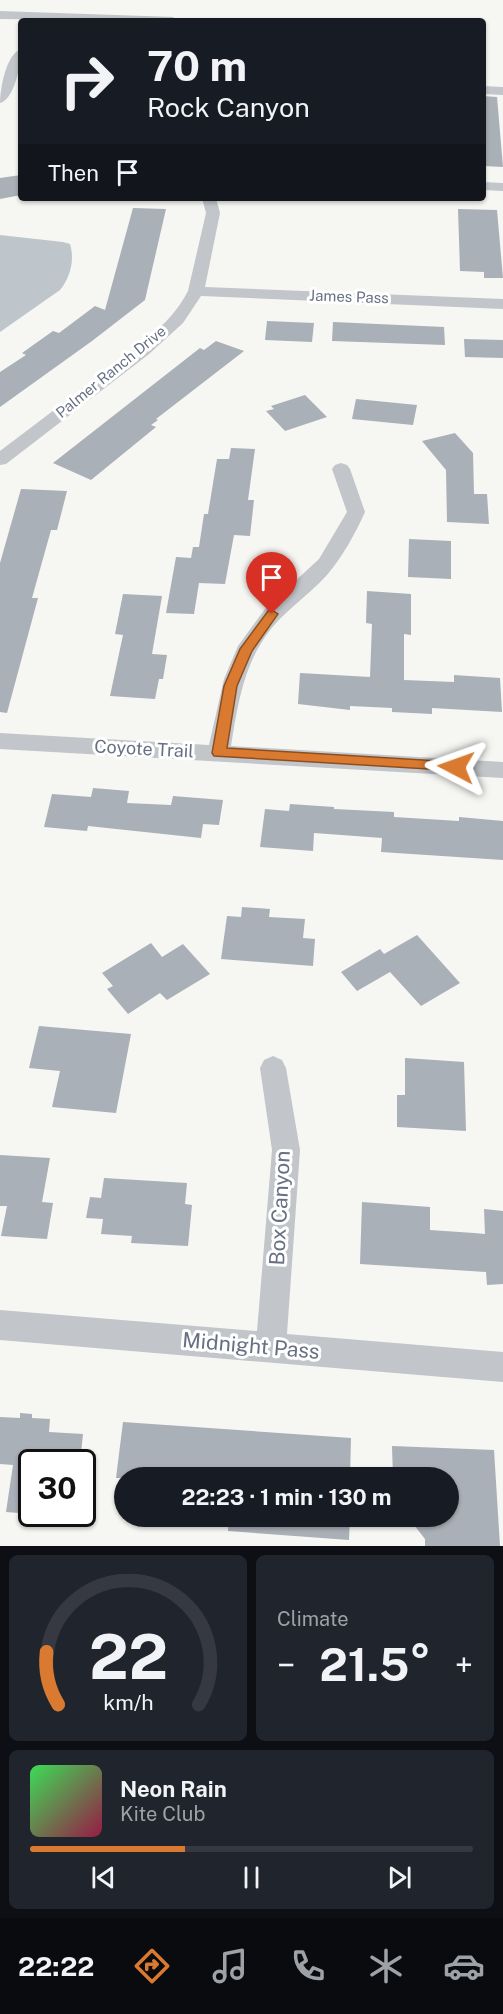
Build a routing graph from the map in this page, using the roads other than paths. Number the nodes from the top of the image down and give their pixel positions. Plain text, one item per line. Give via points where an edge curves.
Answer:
1 (0, 15) edge
2 (28, 18) edge
3 (18, 60) edge
4 (486, 90) edge
5 (503, 91) edge
6 (0, 99) edge
7 (486, 186) edge
8 (503, 187) edge
9 (210, 201) edge
10 (196, 291) junction
11 (503, 304) edge
12 (0, 460) edge
13 (341, 469) dead end
14 (0, 741) edge
15 (219, 753) junction
16 (503, 770) edge
17 (273, 1068) dead end
18 (0, 1325) edge
19 (271, 1348) junction
20 (503, 1367) edge

1 - 2 street
3 - 6 street
4 - 5 street
7 - 8 street
9 - 10 street, Palmer Ranch Drive via 213,213
10 - 11 street, James Pass
10 - 12 street, Palmer Ranch Drive via 177,320 143,350
13 - 15 street via 356,512 343,541 320,570 272,614 246,649 230,686
14 - 15 street, Coyote Trail
15 - 16 street, Coyote Trail
17 - 19 street, Box Canyon via 286,1150
18 - 19 street, Midnight Pass
19 - 20 street, Midnight Pass

